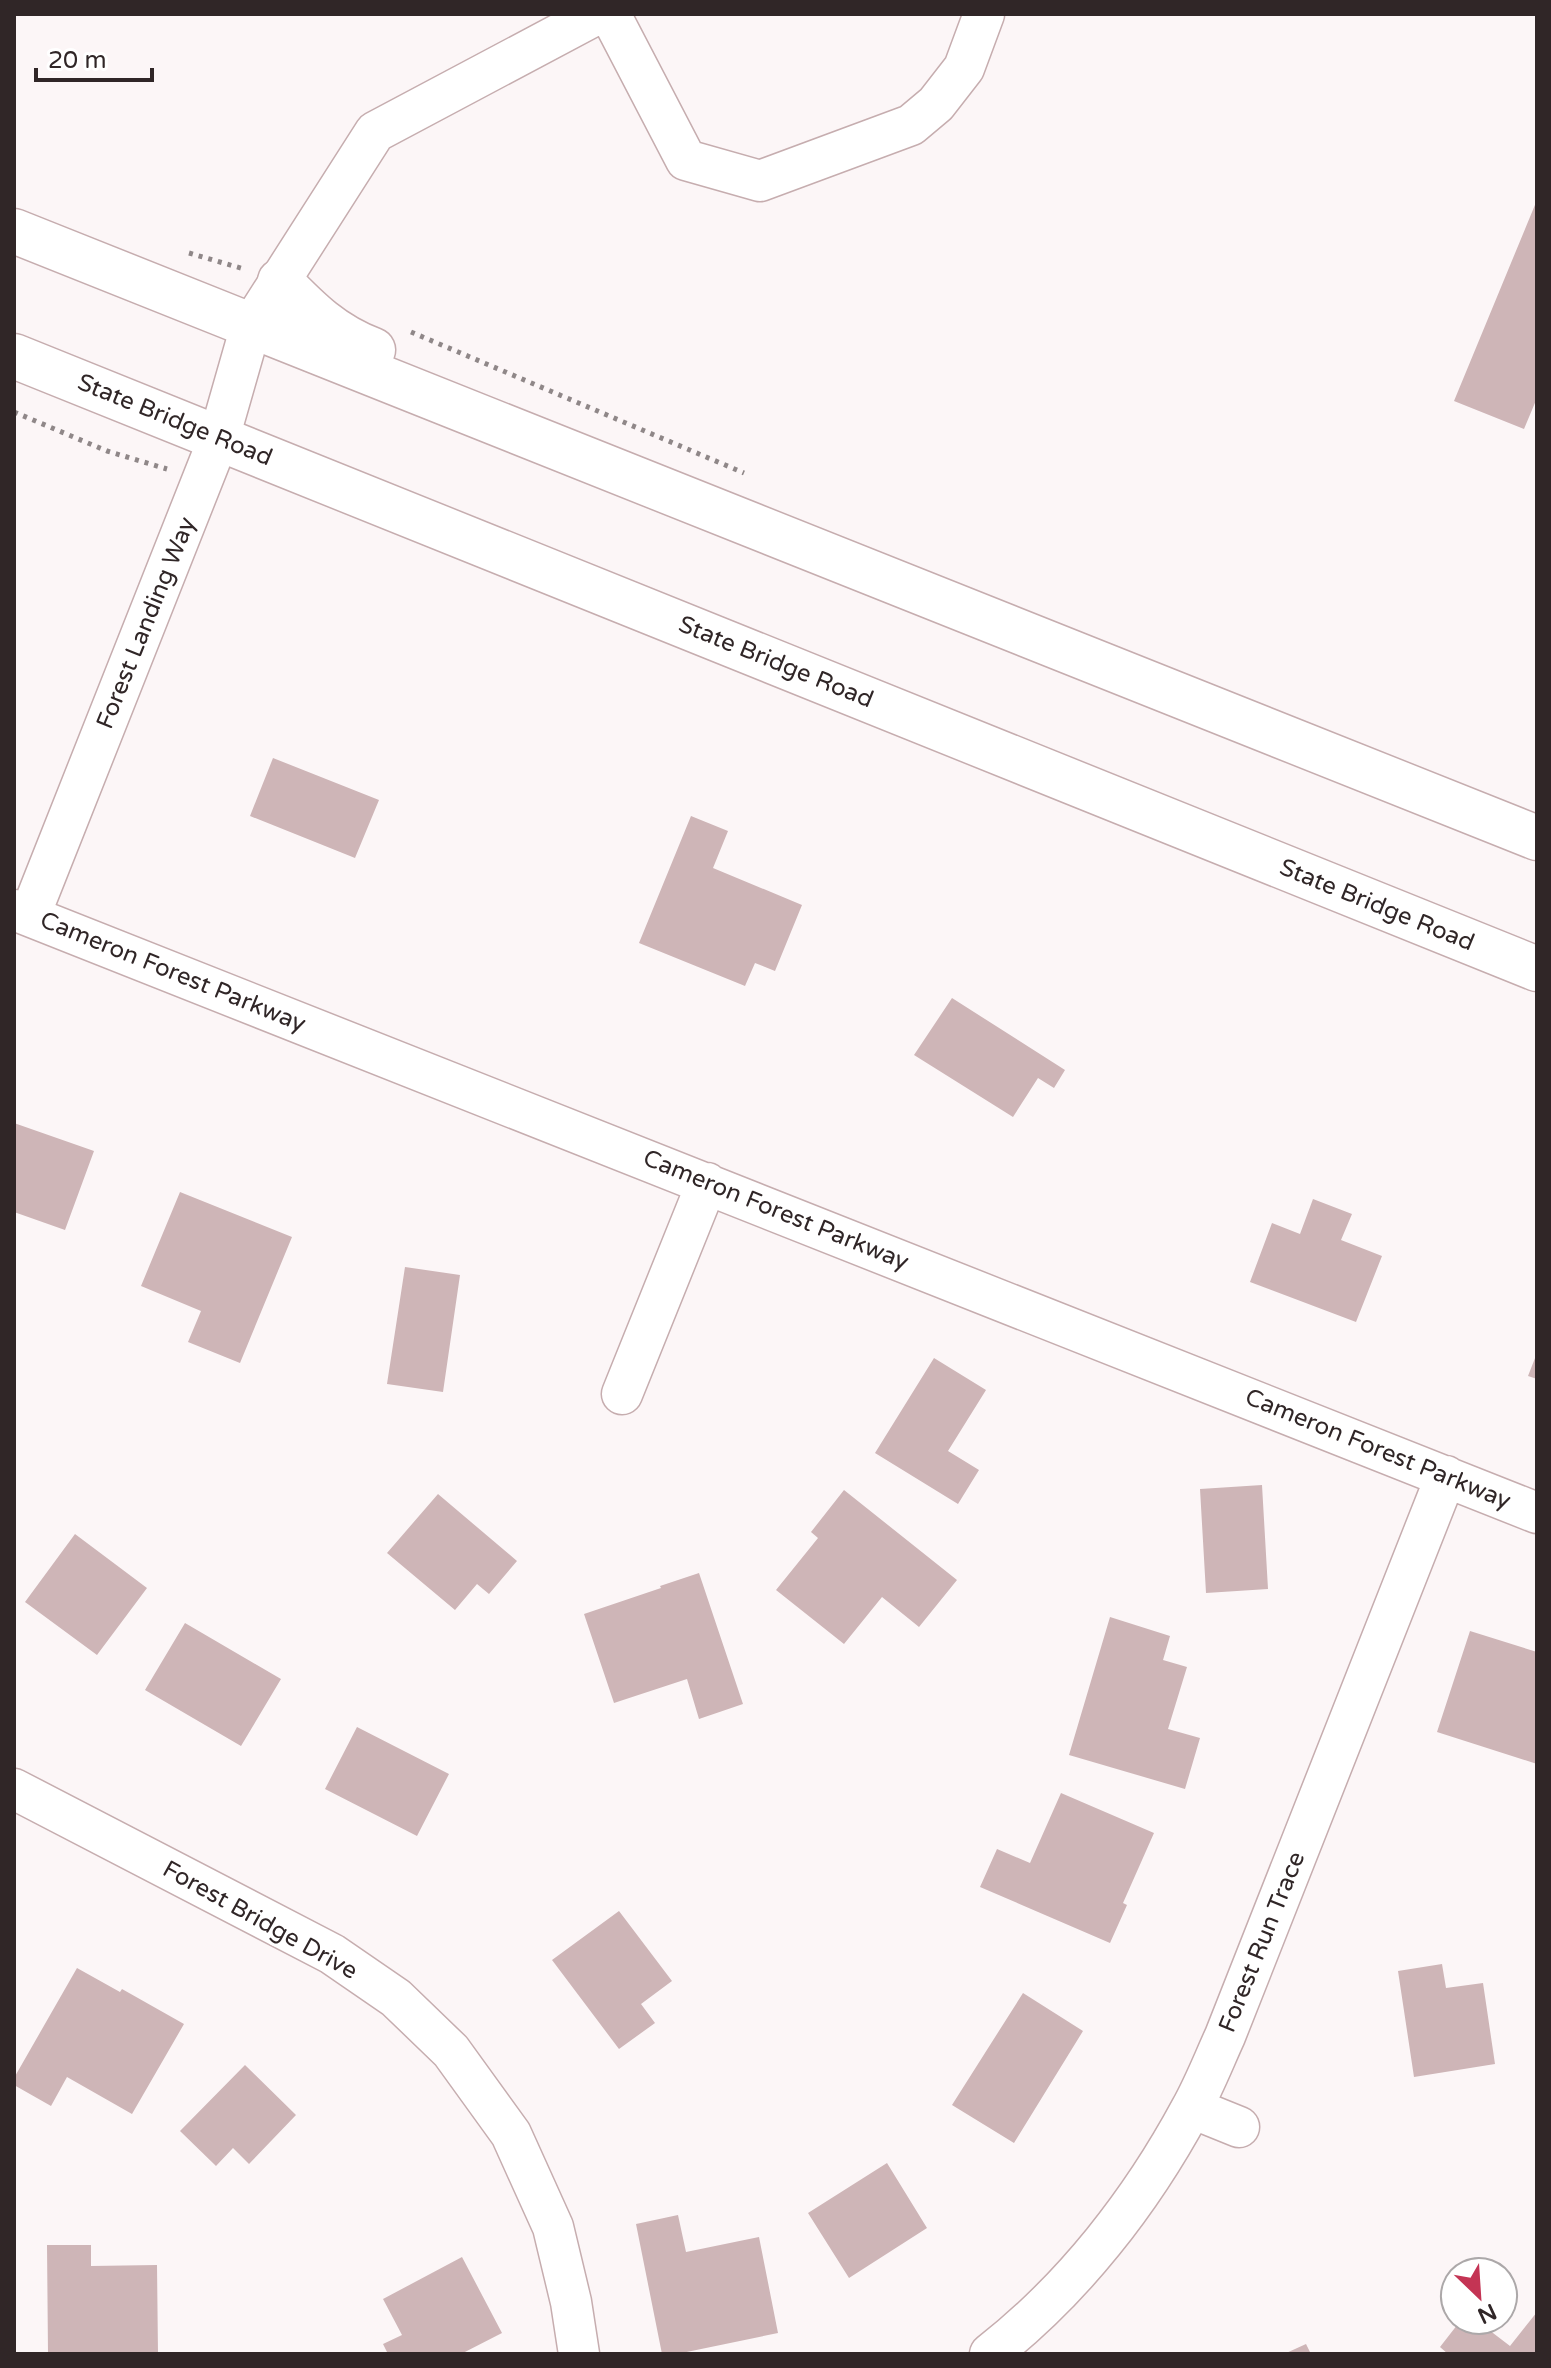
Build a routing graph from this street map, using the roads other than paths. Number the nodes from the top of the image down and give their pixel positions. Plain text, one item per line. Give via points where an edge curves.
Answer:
1 (597, 14) edge
2 (610, 14) edge
3 (984, 14) edge
4 (14, 231) edge
5 (280, 281) junction
6 (251, 326) junction
7 (14, 356) edge
8 (219, 438) junction
9 (604, 467) junction
10 (1537, 838) edge
11 (22, 913) edge
12 (1537, 969) edge
13 (707, 1183) junction
14 (622, 1394) dead end
15 (1446, 1476) junction
16 (1537, 1513) edge
17 (14, 1789) edge
18 (1192, 2108) junction
19 (1239, 2127) dead end
20 (579, 2354) edge
21 (990, 2354) edge

1 - 5 street, Forest Landing Way via 375,132
2 - 3 street via 686,160 760,181 911,125 936,104 964,68
4 - 6 highway
5 - 6 street, Forest Landing Way
5 - 9 highway via 347,340 572,425 600,444
6 - 8 street, Forest Landing Way
6 - 9 highway
7 - 8 highway, State Bridge Road
8 - 11 street, Forest Landing Way
8 - 12 highway, State Bridge Road
9 - 10 highway
11 - 13 street, Cameron Forest Parkway
13 - 14 street
13 - 15 street, Cameron Forest Parkway
15 - 16 street, Cameron Forest Parkway
15 - 18 street, Forest Run Trace
17 - 20 street, Forest Bridge Drive via 332,1954 396,1998 451,2051 511,2134 553,2227
18 - 19 street
18 - 21 street, Forest Run Trace via 1142,2190 1084,2265

